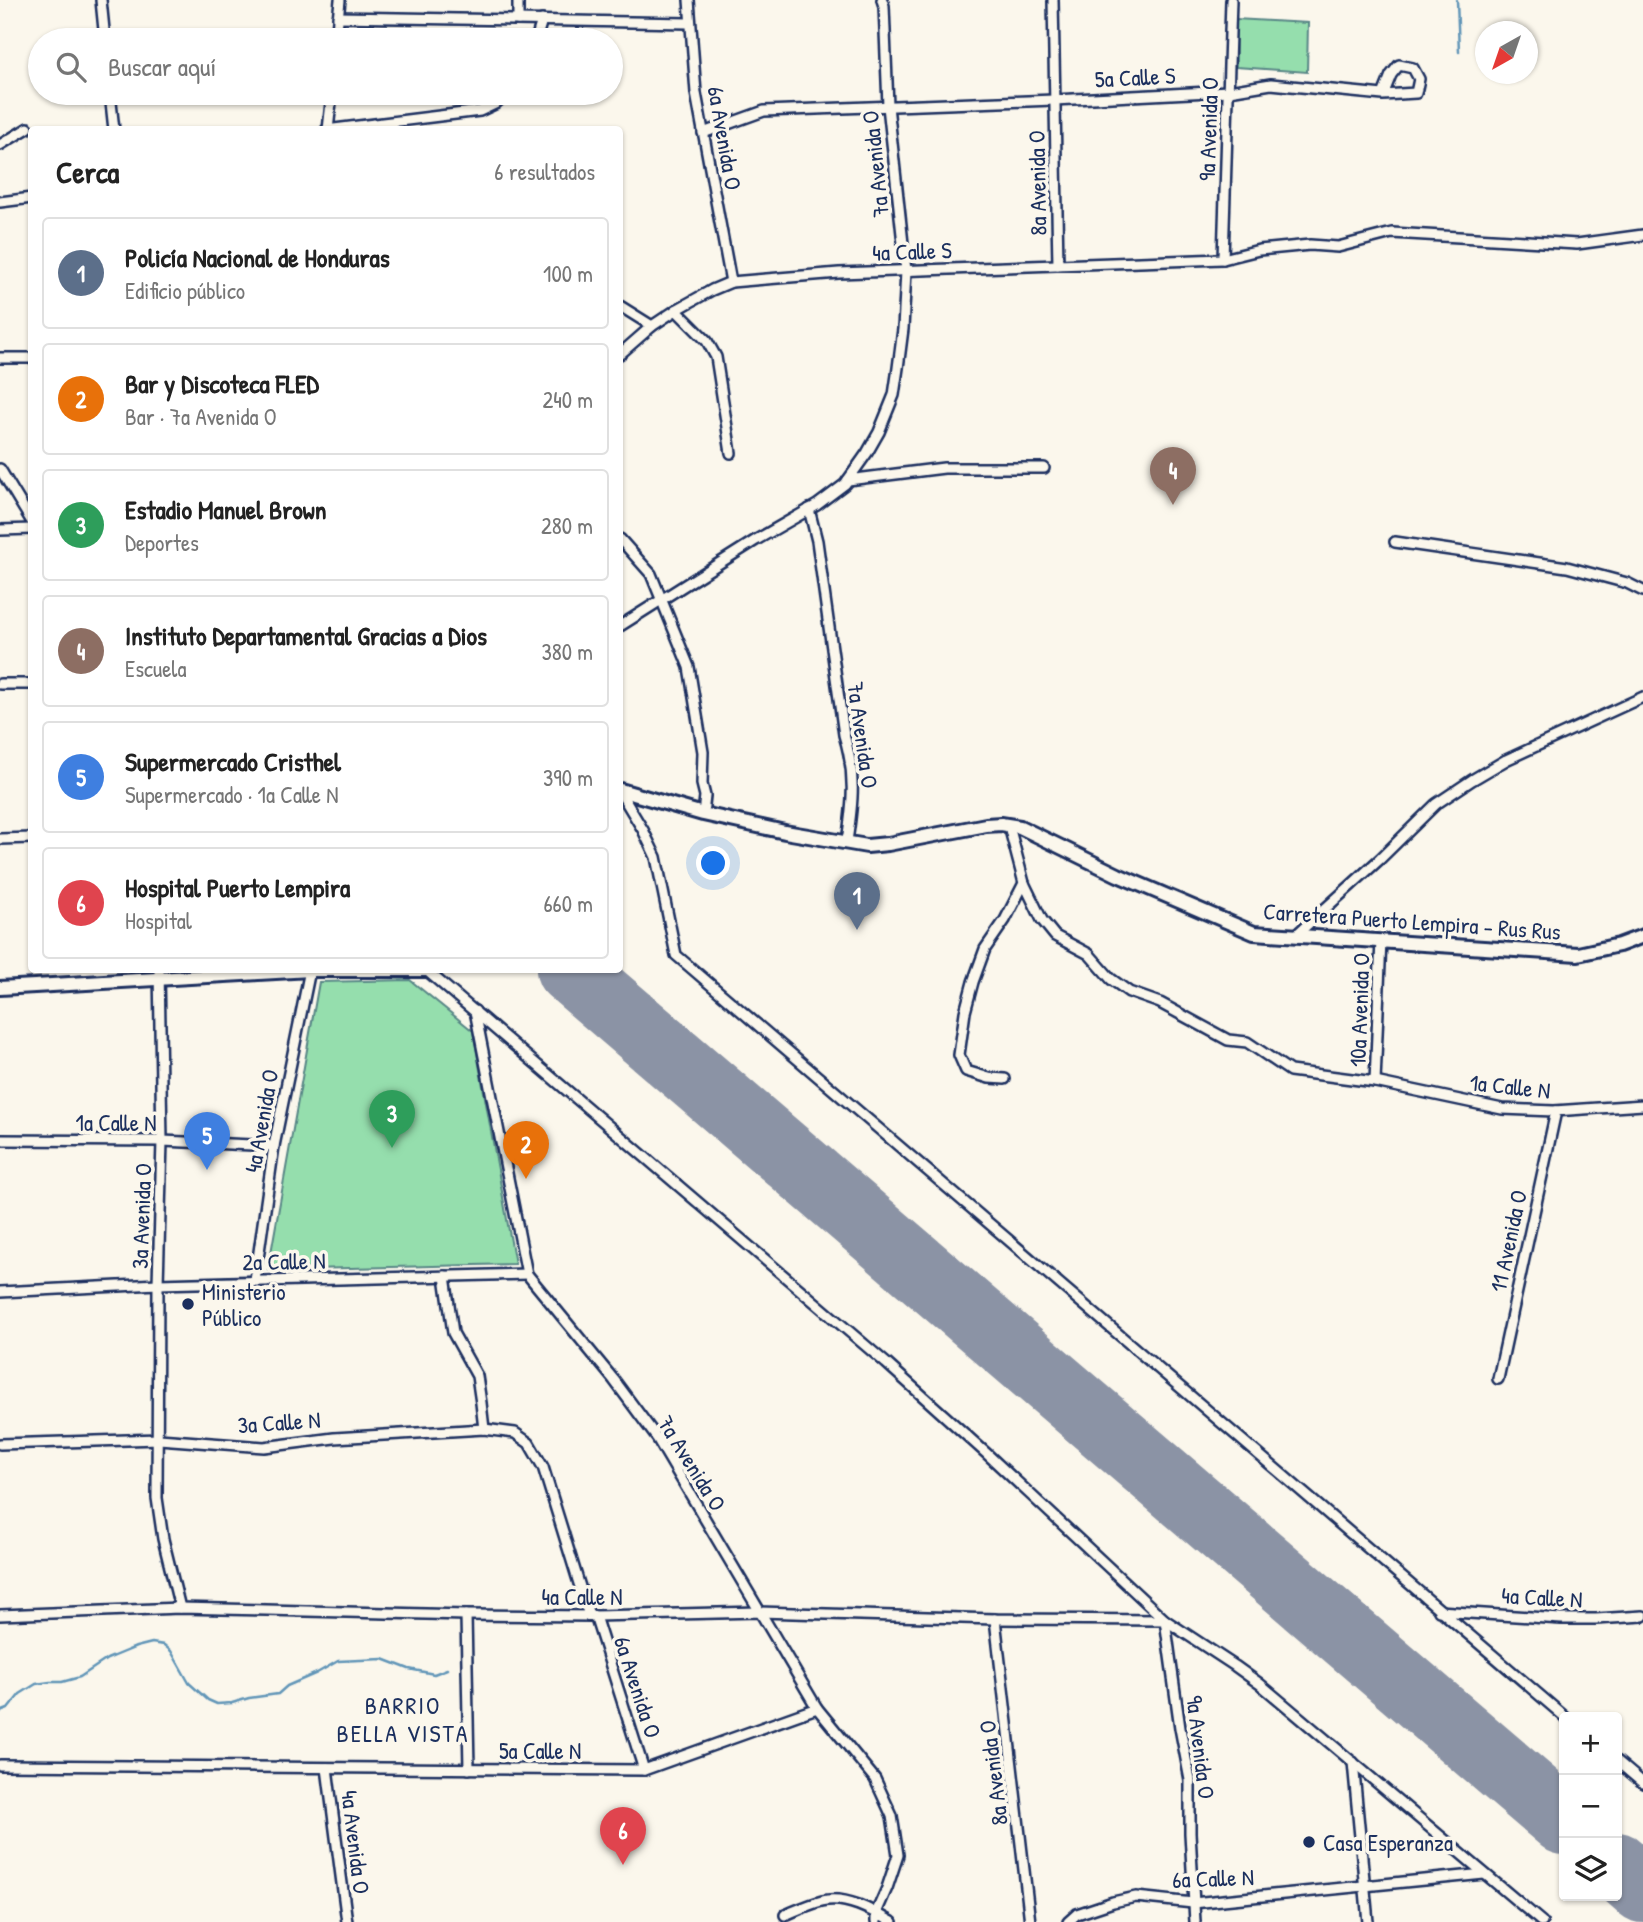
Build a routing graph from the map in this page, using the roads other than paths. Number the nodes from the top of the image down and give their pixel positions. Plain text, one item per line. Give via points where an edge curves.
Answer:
1 (101, 0) edge
2 (340, 0) edge
3 (518, 0) edge
4 (689, 0) edge
5 (882, 0) edge
6 (1053, 0) edge
7 (1231, 0) edge
8 (338, 17) junction
9 (518, 20) junction
10 (542, 20) junction
11 (690, 23) junction
12 (104, 28) edge
13 (337, 28) edge
14 (540, 28) edge
15 (1229, 91) junction
16 (1383, 95) dead end
17 (1054, 100) junction
18 (111, 105) edge
19 (330, 105) edge
20 (493, 105) edge
21 (888, 106) junction
22 (114, 126) edge
23 (327, 126) edge
24 (352, 126) edge
25 (28, 128) dead end
26 (703, 133) junction
27 (0, 145) edge
28 (28, 198) edge
29 (0, 202) edge
30 (1643, 235) edge
31 (1223, 259) junction
32 (1058, 265) junction
33 (906, 271) junction
34 (730, 282) junction
35 (623, 308) edge
36 (676, 310) junction
37 (652, 326) junction
38 (623, 351) edge
39 (0, 358) edge
40 (28, 358) edge
41 (731, 453) dead end
42 (1044, 468) dead end
43 (0, 469) edge
44 (848, 480) junction
45 (809, 509) junction
46 (28, 515) edge
47 (28, 529) edge
48 (0, 530) edge
49 (623, 542) edge
50 (1395, 542) dead end
51 (1643, 591) edge
52 (663, 600) junction
53 (623, 624) edge
54 (0, 684) edge
55 (28, 684) edge
56 (1643, 697) edge
57 (623, 792) edge
58 (623, 796) edge
59 (703, 814) junction
60 (1009, 826) junction
61 (28, 838) edge
62 (0, 839) edge
63 (847, 841) junction
64 (1024, 883) junction
65 (1296, 935) junction
66 (1643, 936) edge
67 (1381, 940) junction
68 (159, 973) edge
69 (309, 973) edge
70 (430, 973) edge
71 (0, 988) edge
72 (475, 1011) junction
73 (1005, 1079) dead end
74 (1375, 1082) junction
75 (1643, 1105) edge
76 (1556, 1111) junction
77 (0, 1140) edge
78 (162, 1142) junction
79 (274, 1146) junction
80 (527, 1274) junction
81 (445, 1276) junction
82 (255, 1280) junction
83 (158, 1284) junction
84 (0, 1293) edge
85 (1498, 1379) dead end
86 (484, 1429) junction
87 (159, 1440) junction
88 (0, 1444) edge
89 (543, 1467) joint
90 (180, 1608) junction
91 (1439, 1611) junction
92 (759, 1612) junction
93 (0, 1615) edge
94 (466, 1615) junction
95 (592, 1616) junction
96 (1643, 1616) edge
97 (995, 1619) junction
98 (1165, 1620) junction
99 (817, 1708) junction
100 (1559, 1712) edge
101 (1353, 1762) junction
102 (0, 1765) edge
103 (1622, 1765) edge
104 (327, 1768) junction
105 (469, 1769) junction
106 (644, 1770) junction
107 (1643, 1783) edge
108 (1484, 1874) junction
109 (1365, 1885) junction
110 (1193, 1903) junction
111 (785, 1915) dead end
112 (876, 1917) edge
113 (347, 1922) edge
114 (892, 1922) edge
115 (1030, 1922) edge
116 (1068, 1922) edge
117 (1195, 1922) edge
118 (1368, 1922) edge
119 (1542, 1922) edge

1 - 12 street
2 - 8 street
3 - 9 street
4 - 11 street, 6a Avenida O
5 - 21 street, 7a Avenida O
6 - 17 street, 8a Avenida O
7 - 15 street, 9a Avenida O
8 - 9 street
8 - 13 street
9 - 10 street
10 - 11 street
10 - 14 street
11 - 26 street, 6a Avenida O
15 - 16 street, 5a Calle S via 1271,85
15 - 17 street, 5a Calle S
15 - 31 street, 9a Avenida O
17 - 21 street, 5a Calle S
17 - 32 street, 8a Avenida O
18 - 22 street
19 - 23 street
20 - 24 street via 480,111
21 - 26 street, 5a Calle S via 764,111
21 - 33 street, 7a Avenida O
25 - 27 street
26 - 34 street, 6a Avenida O
28 - 29 street
30 - 31 street, 4a Calle S via 1577,244 1392,233 1338,247 1259,250
31 - 32 street, 4a Calle S
32 - 33 street, 4a Calle S
33 - 34 street, 4a Calle S
33 - 44 street, 7a Avenida O via 894,395 879,432
34 - 36 street, 4a Calle S
35 - 37 street
36 - 37 street, 4a Calle S
36 - 41 street via 707,341 716,357
37 - 38 street, 4a Calle S
39 - 40 street
42 - 44 street via 944,468
43 - 46 street
44 - 45 street
45 - 52 street
45 - 63 street, 7a Avenida O via 851,757 853,800
47 - 48 street
49 - 52 street via 651,574
50 - 51 street via 1567,567
52 - 53 street
52 - 59 street via 689,667 703,752
54 - 55 street
56 - 65 street via 1506,760 1444,798
57 - 59 street, Carretera Puerto Lempira - Rus Rus
58 - 91 street via 656,857 676,955
59 - 63 street, Carretera Puerto Lempira - Rus Rus
60 - 63 street, Carretera Puerto Lempira - Rus Rus via 986,825 867,846
60 - 64 street, 1a Calle N
60 - 65 street, Carretera Puerto Lempira - Rus Rus via 1254,933
61 - 62 street
64 - 73 street via 985,949 965,1012 959,1055 966,1071
64 - 74 street, 1a Calle N via 1055,936 1089,954 1129,992 1160,1003 1228,1040 1247,1042 1290,1071
65 - 67 street, Carretera Puerto Lempira - Rus Rus
66 - 67 street, Carretera Puerto Lempira - Rus Rus via 1578,954
67 - 74 street, 10a Avenida O
68 - 71 street
68 - 78 street, 3a Avenida O
69 - 79 street, 4a Avenida O
70 - 72 street
72 - 80 street, 7a Avenida O
72 - 98 street via 886,1363
74 - 76 street, 1a Calle N via 1502,1109
75 - 76 street, 1a Calle N
76 - 85 street, 11 Avenida O
77 - 78 street, 1a Calle N
78 - 79 street, 1a Calle N
78 - 83 street, 3a Avenida O
79 - 82 street, 4a Avenida O
80 - 81 street, 2a Calle N
80 - 92 street, 7a Avenida O via 657,1438
81 - 82 street, 2a Calle N
81 - 86 street via 453,1333 477,1376
82 - 83 street, 2a Calle N
83 - 84 street, 2a Calle N
83 - 87 street, 3a Avenida O
86 - 87 street, 3a Calle N via 334,1437 264,1447
86 - 89 street, 3a Calle N via 522,1438
87 - 88 street, 3a Calle N
87 - 90 street, 3a Avenida O via 157,1498
89 - 95 street, 6a Avenida O
90 - 93 street, 4a Calle N
90 - 94 street, 4a Calle N
91 - 96 street, 4a Calle N via 1561,1619
91 - 100 street
92 - 95 street, 4a Calle N
92 - 97 street, 4a Calle N
92 - 99 street, 7a Avenida O
94 - 95 street, 4a Calle N
94 - 105 street
95 - 106 street, 6a Avenida O
97 - 98 street, 4a Calle N
97 - 115 street, 8a Avenida O
98 - 101 street via 1260,1684
98 - 110 street, 9a Avenida O via 1190,1780
99 - 106 street, 5a Calle N
99 - 112 street, 7a Avenida O via 875,1779 892,1816 898,1855
101 - 108 street
101 - 109 street
102 - 104 street, 5a Calle N
103 - 107 street
104 - 105 street, 5a Calle N
104 - 113 street, 4a Avenida O
105 - 106 street, 5a Calle N
108 - 109 street, 6a Calle N
108 - 119 street
109 - 110 street, 6a Calle N
109 - 118 street
110 - 116 street, 6a Calle N via 1136,1897 1077,1914
110 - 117 street, 9a Avenida O
111 - 112 street via 825,1900 848,1902
112 - 114 street

